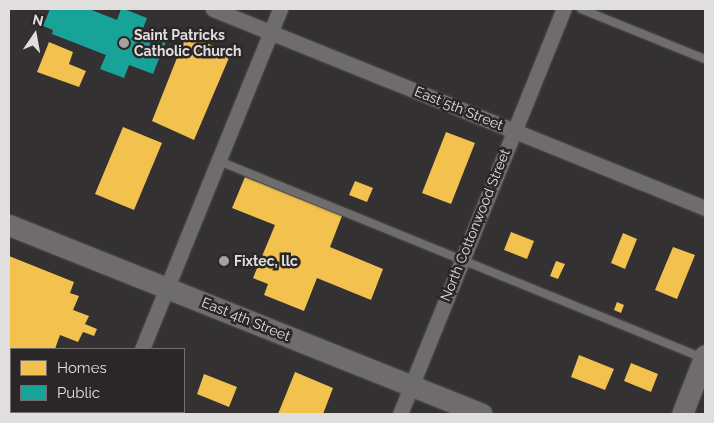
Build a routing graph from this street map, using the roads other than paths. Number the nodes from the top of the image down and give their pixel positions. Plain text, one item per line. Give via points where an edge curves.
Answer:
1 (213, 9) edge
2 (280, 9) edge
3 (564, 9) edge
4 (580, 9) edge
5 (271, 32) junction
6 (705, 59) edge
7 (514, 130) junction
8 (219, 160) junction
9 (705, 208) edge
10 (9, 225) edge
11 (462, 258) junction
12 (168, 287) junction
13 (142, 348) edge
14 (705, 358) edge
15 (411, 385) junction
16 (400, 414) edge
17 (482, 414) edge
18 (682, 414) edge

1 - 5 street, East 5th Street
2 - 5 street
3 - 7 street, North Cottonwood Street
4 - 6 lane
5 - 7 street, East 5th Street
5 - 8 street
7 - 9 street, East 5th Street
7 - 11 street, North Cottonwood Street
8 - 11 lane
8 - 12 street
10 - 12 main road, East 4th Street
11 - 14 lane
11 - 15 street, North Cottonwood Street
12 - 13 street
12 - 15 main road, East 4th Street
14 - 18 main road
15 - 16 street, North Cottonwood Street
15 - 17 main road, East 4th Street

